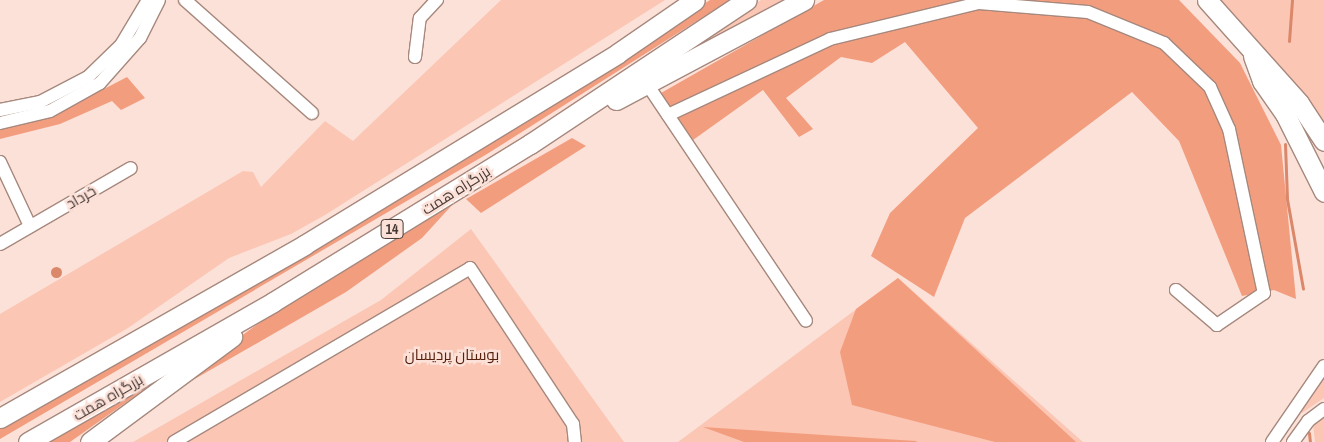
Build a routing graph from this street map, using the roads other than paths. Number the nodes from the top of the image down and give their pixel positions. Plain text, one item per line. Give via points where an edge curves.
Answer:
1 (148, 0) edge
2 (159, 0) edge
3 (185, 0) edge
4 (437, 0) edge
5 (696, 0) edge
6 (747, 0) edge
7 (804, 0) edge
8 (1208, 2) edge
9 (1248, 43) junction
10 (415, 57) dead end
11 (647, 84) junction
12 (0, 110) edge
13 (312, 113) dead end
14 (668, 115) junction
15 (0, 123) edge
16 (1324, 141) edge
17 (530, 144) junction
18 (0, 162) edge
19 (131, 168) dead end
20 (1324, 192) edge
21 (30, 226) junction
22 (0, 244) edge
23 (1176, 290) dead end
24 (273, 302) junction
25 (806, 321) dead end
26 (1324, 366) edge
27 (1324, 409) edge
28 (0, 418) edge
29 (28, 442) edge
30 (90, 442) edge
31 (174, 442) edge
32 (575, 442) edge
33 (1272, 442) edge
34 (1293, 442) edge

1 - 12 street via 121,45 88,77 40,102
2 - 15 street via 140,38 100,83 50,111
3 - 13 street
4 - 10 street via 420,18
5 - 28 highway, بزرگراه همت / 14 via 618,53 304,245
6 - 17 highway, بزرگراه همت / 14
7 - 11 highway
8 - 9 highway
9 - 16 highway via 1299,103
9 - 20 highway via 1262,81 1285,114
11 - 14 street
11 - 17 highway
14 - 23 street via 830,40 979,3 1088,12 1164,43 1210,87 1230,130 1264,293 1217,325
14 - 25 street
17 - 24 highway, بزرگراه همت / 14
18 - 21 street
19 - 21 street, خرداد
21 - 22 street, خرداد
24 - 29 highway, بزرگراه همت / 14
24 - 30 highway
26 - 33 street
27 - 34 street
31 - 32 street via 470,268 573,424

